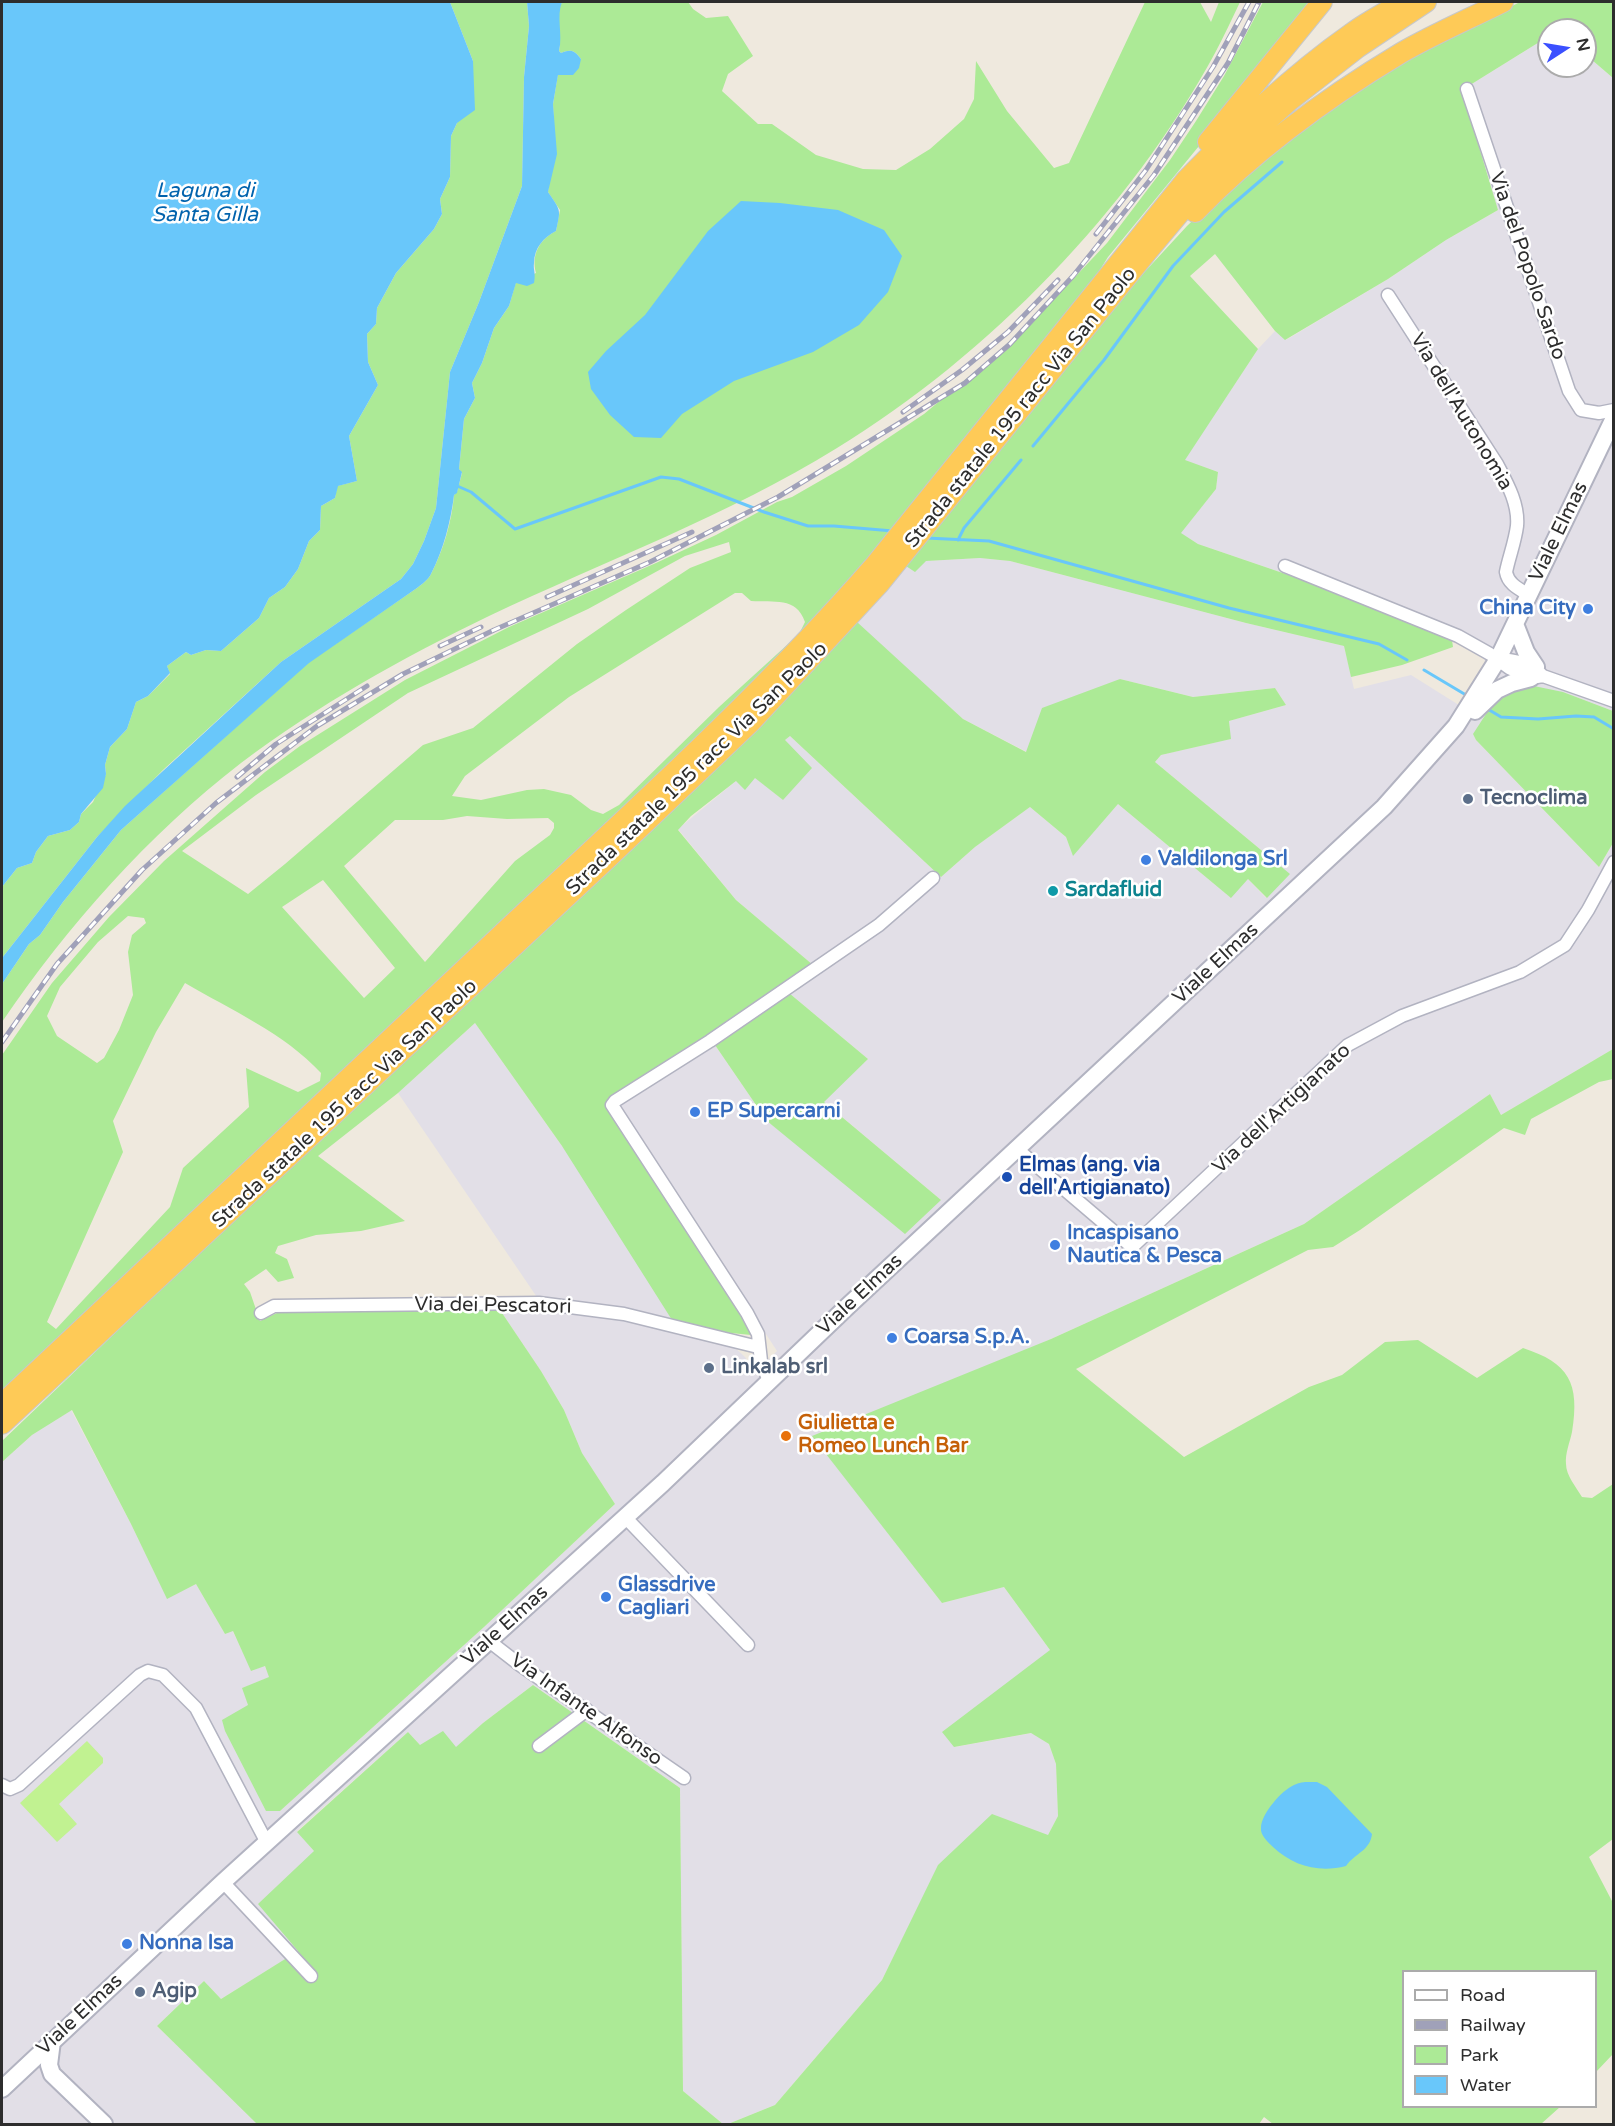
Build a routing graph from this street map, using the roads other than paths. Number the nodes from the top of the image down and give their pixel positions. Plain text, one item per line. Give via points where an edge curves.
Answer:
1 (1322, 2) edge
2 (1403, 2) edge
3 (1426, 2) edge
4 (1503, 2) edge
5 (1467, 89) dead end
6 (1186, 180) junction
7 (1147, 252) junction
8 (1388, 295) dead end
9 (1068, 339) junction
10 (1614, 410) edge
11 (1614, 418) edge
12 (1285, 566) dead end
13 (1529, 595) junction
14 (1515, 624) junction
15 (832, 625) junction
16 (1498, 659) junction
17 (1537, 674) junction
18 (1614, 701) edge
19 (1455, 727) junction
20 (1614, 862) edge
21 (933, 878) dead end
22 (1017, 1149) junction
23 (261, 1313) dead end
24 (758, 1347) junction
25 (769, 1381) junction
26 (2, 1404) edge
27 (2, 1424) edge
28 (626, 1517) junction
29 (489, 1641) junction
30 (748, 1645) dead end
31 (586, 1710) junction
32 (539, 1746) dead end
33 (684, 1778) dead end
34 (2, 1785) edge
35 (267, 1843) junction
36 (224, 1882) junction
37 (311, 1976) dead end
38 (52, 2041) junction
39 (52, 2074) junction
40 (15, 2076) junction
41 (2, 2089) edge
42 (104, 2124) edge

1 - 6 highway via 1191,162
2 - 6 highway, Strada statale 195 racc Via San Paolo via 1354,31 1310,64
3 - 7 highway, Strada statale 195 racc Via San Paolo via 1357,48 1289,101 1225,159
4 - 7 highway via 1401,54 1308,114 1245,164 1164,244
5 - 10 street, Via del Popolo Sardo via 1569,391 1581,410
6 - 9 highway, Strada statale 195 racc Via San Paolo
7 - 9 highway, Strada statale 195 racc Via San Paolo
8 - 13 street, Via dell'Autonomia via 1509,488 1517,524 1506,572
9 - 15 highway, Strada statale 195 racc Via San Paolo via 911,521
11 - 13 main road, Viale Elmas
12 - 16 street via 1458,636
13 - 14 main road, Viale Elmas
14 - 16 main road, Viale Elmas
14 - 17 main road
15 - 26 highway, Strada statale 195 racc Via San Paolo
15 - 27 highway, Strada statale 195 racc Via San Paolo via 751,722
16 - 17 street via 1509,668
16 - 19 main road, Viale Elmas
17 - 18 street
17 - 19 main road via 1497,690
19 - 22 main road, Viale Elmas via 1359,831
20 - 22 street, Via dell'Artigianato via 1565,945 1520,972 1402,1016 1348,1045 1132,1247
21 - 24 street via 879,925 612,1106 747,1313 758,1334
22 - 25 main road, Viale Elmas
23 - 24 street, Via dei Pescatori via 274,1306 538,1303 624,1314
24 - 25 street
25 - 28 main road, Viale Elmas
28 - 29 main road, Viale Elmas
28 - 30 street
29 - 31 street, Via Infante Alfonso
29 - 35 main road, Viale Elmas
31 - 32 street
31 - 33 street, Via Infante Alfonso
34 - 35 street via 10,1789 18,1785 140,1675 156,1672 196,1708
35 - 36 main road, Viale Elmas
36 - 37 street
36 - 38 main road, Viale Elmas
38 - 39 main road
38 - 40 main road, Viale Elmas
39 - 40 main road via 28,2071
39 - 42 main road
40 - 41 main road, Viale Elmas

